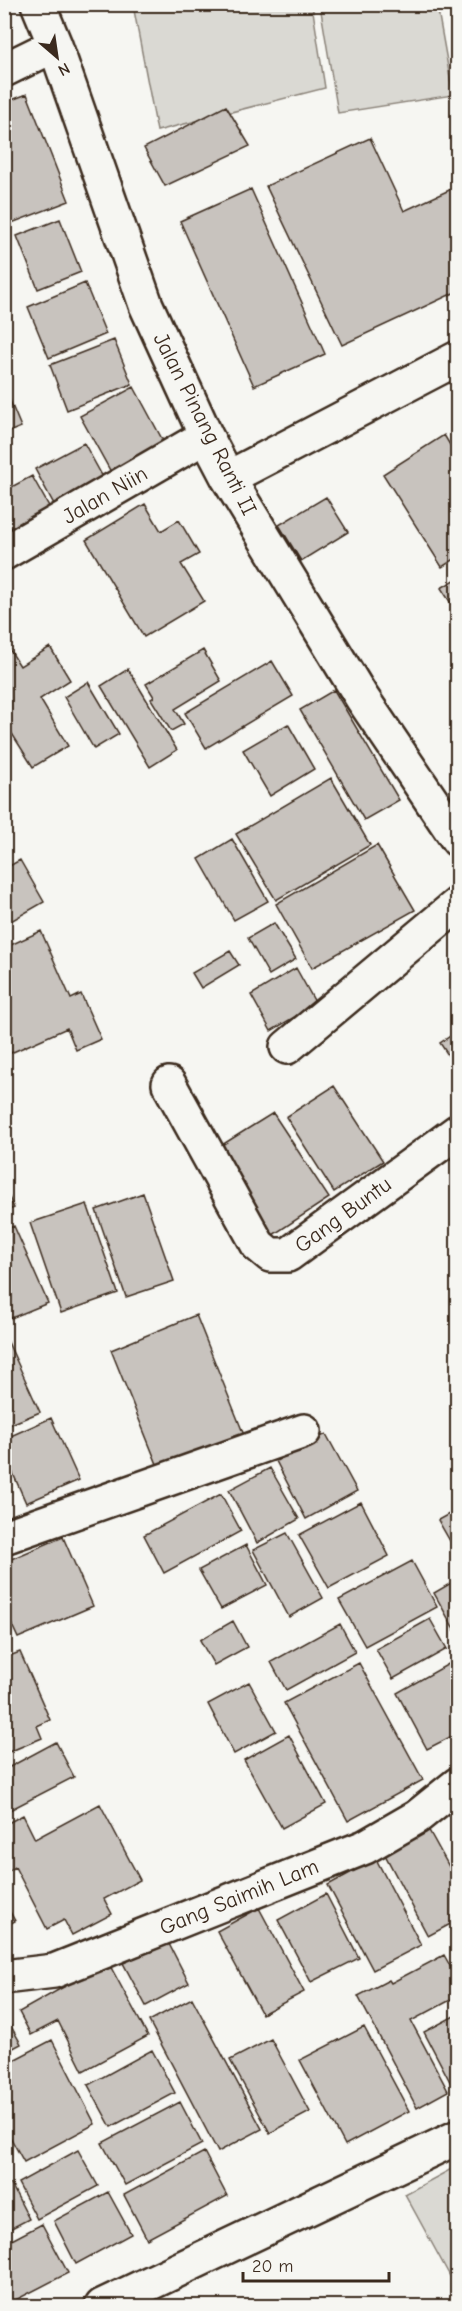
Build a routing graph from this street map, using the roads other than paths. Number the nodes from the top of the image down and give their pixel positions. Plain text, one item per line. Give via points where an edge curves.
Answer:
1 (38, 4) edge
2 (55, 45) junction
3 (4, 70) edge
4 (458, 358) edge
5 (206, 436) junction
6 (228, 478) junction
7 (4, 553) edge
8 (458, 840) edge
9 (458, 904) edge
10 (287, 1047) dead end
11 (168, 1084) dead end
12 (458, 1131) edge
13 (304, 1431) dead end
14 (4, 1537) edge
15 (458, 1784) edge
16 (4, 1977) edge
17 (458, 2137) edge
18 (102, 2307) edge

1 - 2 street, Jalan Pinang Ranti II
2 - 3 street
2 - 5 street, Jalan Pinang Ranti II via 146,304
4 - 6 street
5 - 6 street, Jalan Pinang Ranti II
5 - 7 street, Jalan Niin
6 - 8 street, Jalan Pinang Ranti II via 362,698
9 - 10 street
11 - 12 street, Gang Buntu via 258,1245 270,1255 288,1255
13 - 14 street
15 - 16 street, Gang Saimih Lam via 417,1817 365,1847 54,1971
17 - 18 street

